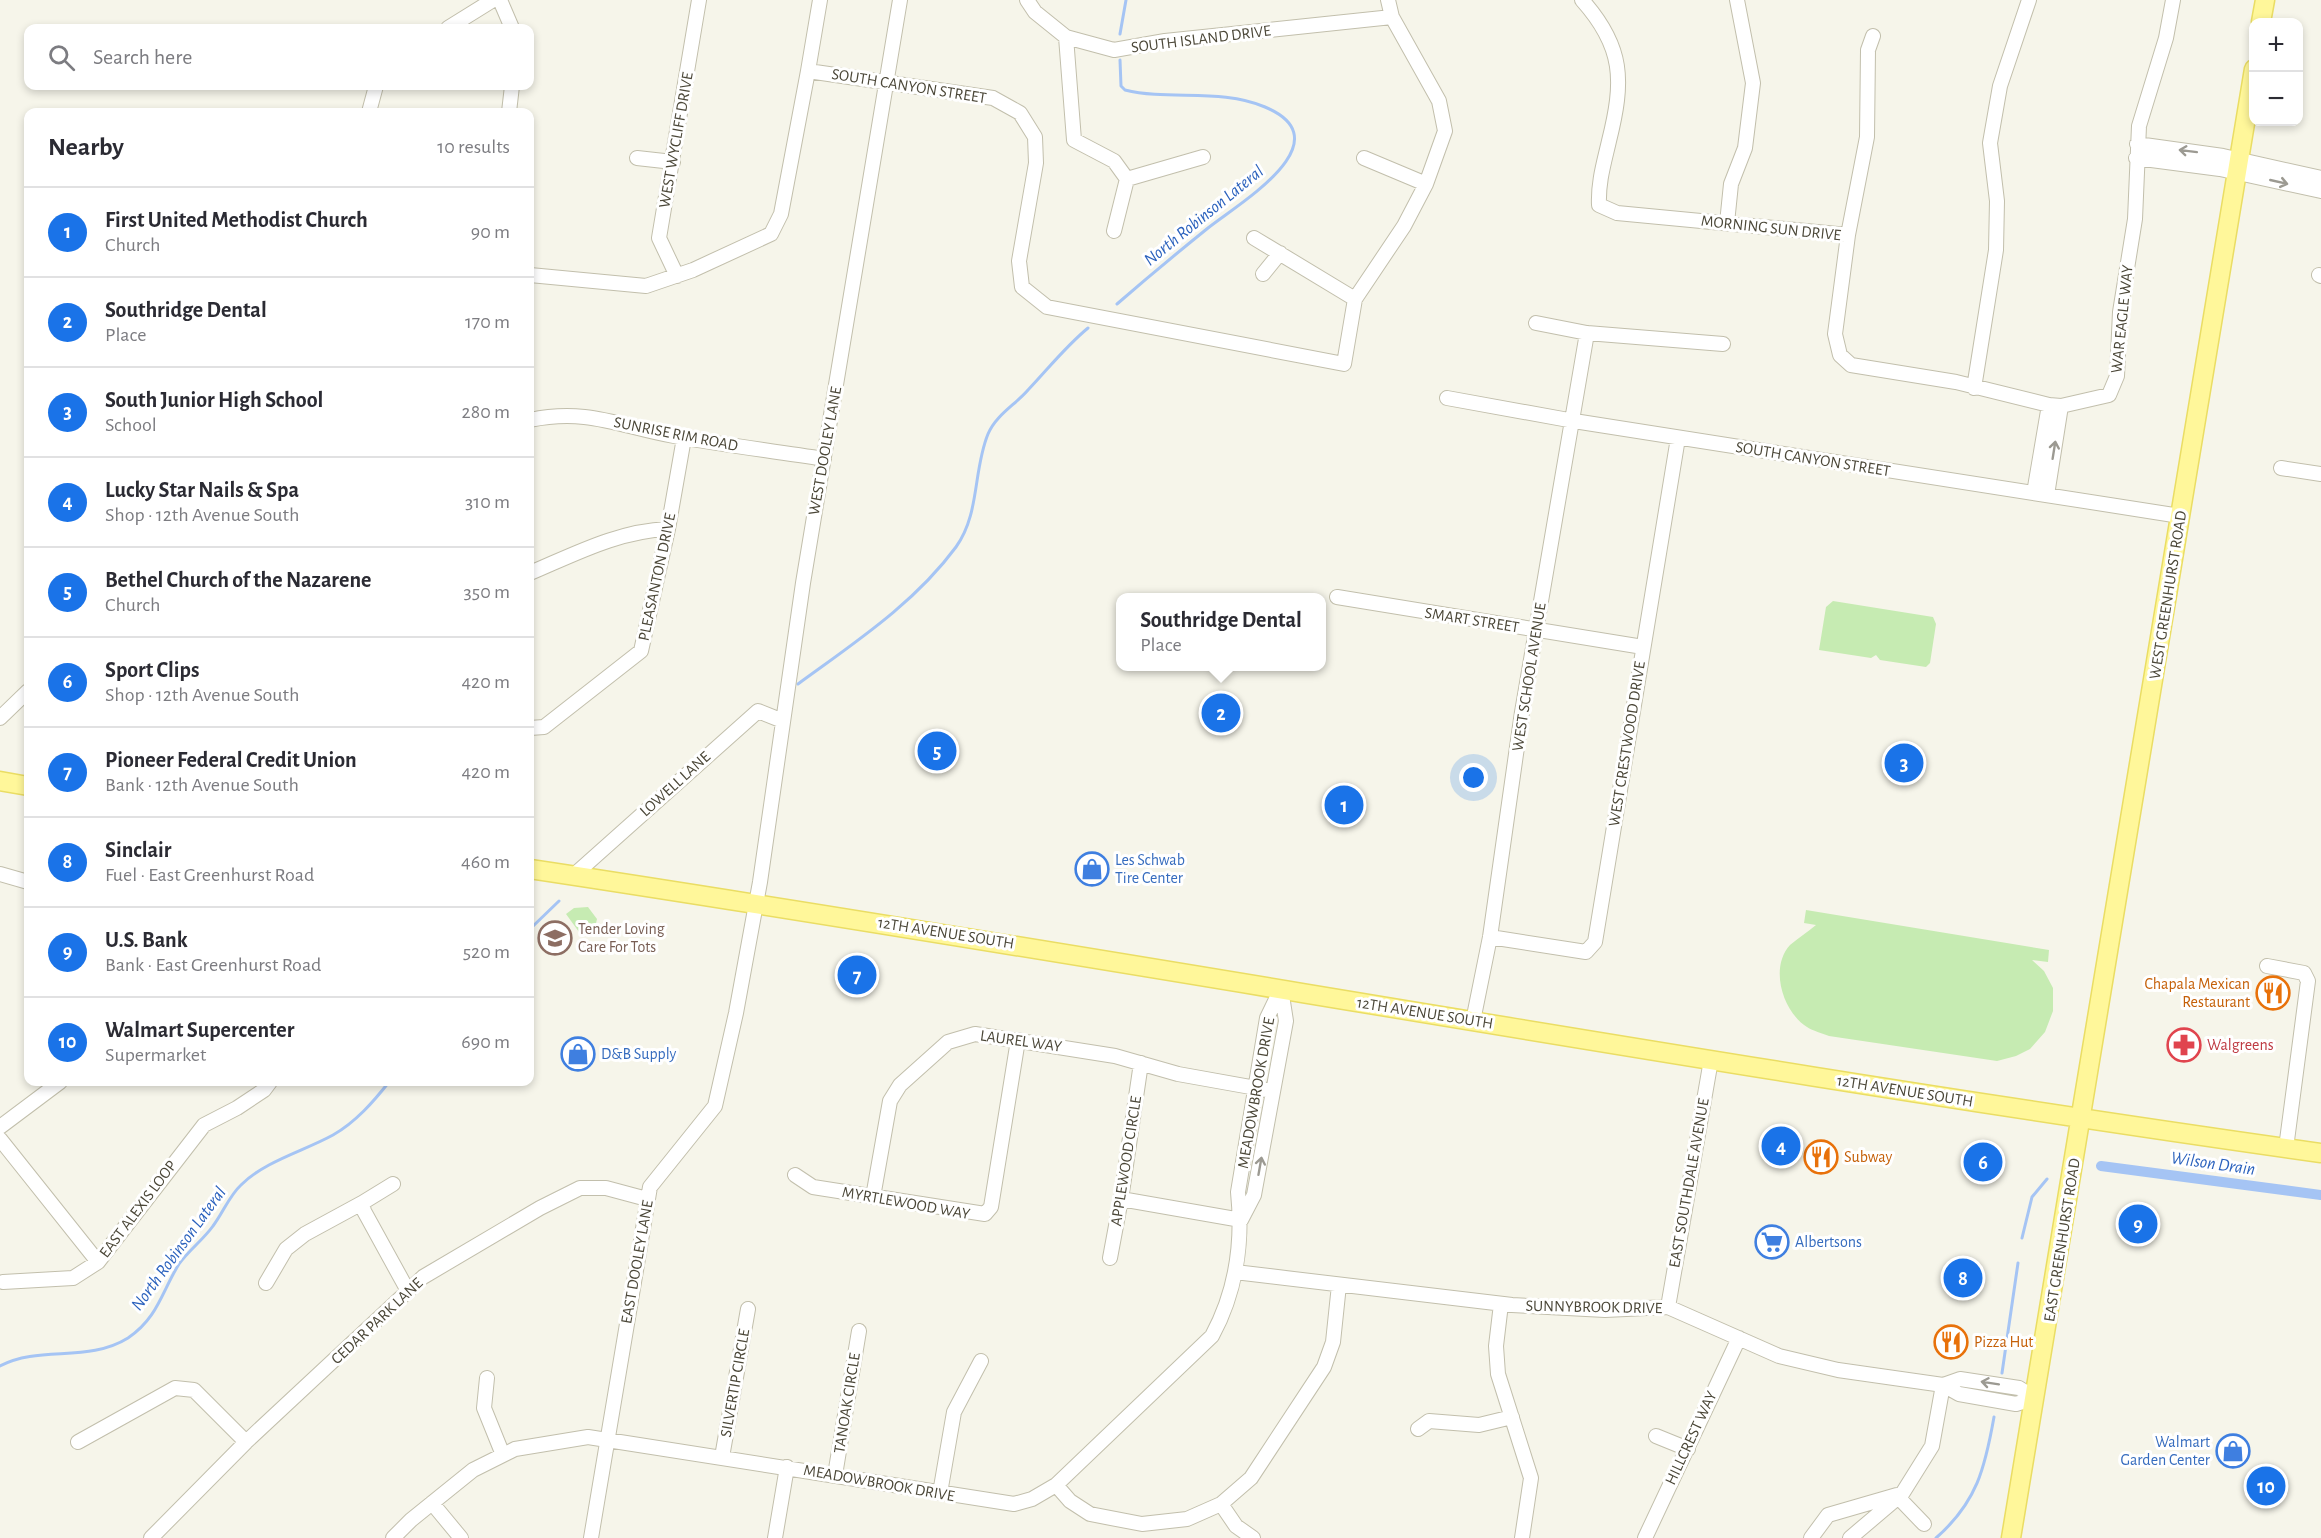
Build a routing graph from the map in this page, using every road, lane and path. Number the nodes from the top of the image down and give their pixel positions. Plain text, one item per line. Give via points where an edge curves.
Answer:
1 (493, 0) edge
2 (500, 0) edge
3 (699, 0) edge
4 (820, 0) edge
5 (900, 0) edge
6 (1027, 0) edge
7 (1388, 0) edge
8 (1582, 0) edge
9 (1737, 0) edge
10 (2029, 0) edge
11 (2173, 0) edge
12 (2265, 0) edge
13 (1392, 17) junction
14 (2262, 18) edge
15 (454, 24) edge
16 (510, 24) edge
17 (1873, 36) dead end
18 (1066, 37) junction
19 (808, 70) junction
20 (2253, 72) edge
21 (888, 82) junction
22 (375, 90) edge
23 (511, 90) edge
24 (370, 108) edge
25 (509, 108) edge
26 (2137, 151) junction
27 (1203, 157) dead end
28 (637, 158) dead end
29 (1364, 158) dead end
30 (673, 162) junction
31 (2238, 166) junction
32 (2321, 178) edge
33 (1127, 179) junction
34 (1426, 184) junction
35 (2321, 191) edge
36 (1727, 223) junction
37 (1114, 231) dead end
38 (1848, 235) junction
39 (1254, 238) dead end
40 (1280, 253) junction
41 (1263, 274) dead end
42 (534, 275) edge
43 (677, 276) junction
44 (1355, 299) junction
45 (1536, 323) dead end
46 (1587, 333) junction
47 (1723, 344) dead end
48 (1974, 388) junction
49 (1447, 398) dead end
50 (2055, 405) junction
51 (534, 419) edge
52 (1574, 421) junction
53 (684, 438) junction
54 (1678, 438) junction
55 (824, 459) junction
56 (2281, 468) dead end
57 (2321, 474) edge
58 (2041, 494) junction
59 (2180, 516) junction
60 (668, 529) junction
61 (534, 571) edge
62 (1337, 597) dead end
63 (1537, 630) junction
64 (1643, 647) junction
65 (24, 695) edge
66 (0, 717) edge
67 (783, 721) junction
68 (534, 728) edge
69 (0, 781) edge
70 (24, 785) edge
71 (534, 870) edge
72 (0, 874) edge
73 (573, 876) junction
74 (24, 881) edge
75 (756, 903) junction
76 (1490, 937) junction
77 (2267, 966) dead end
78 (1281, 989) junction
79 (1473, 1021) junction
80 (1018, 1040) junction
81 (1711, 1060) junction
82 (1141, 1063) junction
83 (55, 1086) edge
84 (267, 1086) edge
85 (1256, 1089) junction
86 (1273, 1091) junction
87 (2082, 1120) junction
88 (0, 1127) edge
89 (0, 1139) edge
90 (2286, 1148) junction
91 (2321, 1153) edge
92 (795, 1175) dead end
93 (393, 1184) dead end
94 (873, 1197) junction
95 (648, 1199) junction
96 (1121, 1199) junction
97 (362, 1203) junction
98 (1241, 1220) junction
99 (1110, 1258) dead end
100 (98, 1262) junction
101 (1235, 1272) junction
102 (3, 1282) dead end
103 (266, 1283) dead end
104 (1339, 1285) junction
105 (408, 1291) junction
106 (1501, 1304) junction
107 (1668, 1307) junction
108 (748, 1309) dead end
109 (859, 1331) dead end
110 (1740, 1338) junction
111 (981, 1361) dead end
112 (487, 1378) dead end
113 (1943, 1385) junction
114 (2035, 1398) junction
115 (1512, 1417) junction
116 (1418, 1429) dead end
117 (1656, 1436) dead end
118 (607, 1438) junction
119 (78, 1442) dead end
120 (246, 1443) junction
121 (1688, 1449) junction
122 (503, 1455) junction
123 (722, 1457) junction
124 (787, 1467) junction
125 (835, 1475) junction
126 (1056, 1485) junction
127 (940, 1493) junction
128 (1900, 1496) junction
129 (432, 1503) junction
130 (1221, 1504) junction
131 (1924, 1524) dead end
132 (1141, 1531) edge
133 (151, 1538) edge
134 (393, 1538) edge
135 (461, 1538) edge
136 (591, 1538) edge
137 (775, 1538) edge
138 (1254, 1538) edge
139 (1522, 1538) edge
140 (1645, 1538) edge
141 (1811, 1538) edge
142 (1850, 1538) edge
143 (2011, 1538) edge

1 - 15 street
2 - 16 street
3 - 30 street, WEST WYCLIFF DRIVE
4 - 19 street
5 - 21 street, WEST DOOLEY LANE
6 - 18 street, SOUTH ISLAND DRIVE via 1035,12
7 - 13 street
8 - 36 street, MORNING SUN DRIVE via 1599,20 1619,65 1599,205 1617,213
9 - 36 street via 1753,83 1745,148 1731,184
10 - 48 street via 2000,86 1990,143 1997,201 1996,250
11 - 26 street, WAR EAGLE WAY via 2166,38 2144,106
12 - 14 main road
13 - 18 street, SOUTH ISLAND DRIVE via 1114,50
13 - 34 street via 1439,101 1445,130
17 - 38 street via 1868,50 1867,137
18 - 33 street via 1074,140 1114,161
19 - 21 street, SOUTH CANYON STREET
19 - 43 street, SOUTH CANYON STREET via 781,214 771,234
20 - 31 main road, WEST GREENHURST ROAD
21 - 44 street, SOUTH CANYON STREET via 993,98 1020,113 1035,137 1036,163 1019,261 1022,287 1047,307 1344,364
21 - 55 street, WEST DOOLEY LANE
22 - 24 street
23 - 25 street
26 - 31 street
26 - 50 street, WAR EAGLE WAY via 2135,219 2120,312 2114,388 2099,399
27 - 33 street
28 - 30 street
29 - 34 street
30 - 43 street, WEST WYCLIFF DRIVE via 659,238
31 - 32 street
31 -> 35 street
31 - 59 main road, WEST GREENHURST ROAD
33 - 37 street
34 - 44 street via 1404,226
36 - 38 street, MORNING SUN DRIVE
38 - 48 street, MORNING SUN DRIVE via 1835,334 1840,355 1851,365
39 - 40 street
40 - 41 street
40 - 44 street
42 - 43 street, SOUTH CANYON STREET via 646,286
45 - 46 street
46 - 47 street
46 - 52 street, WEST SCHOOL AVENUE
48 - 50 street, MORNING SUN DRIVE
49 - 52 street, SOUTH CANYON STREET
50 - 58 street
51 - 53 street, SUNRISE RIM ROAD via 579,414
52 - 54 street, SOUTH CANYON STREET
52 - 63 street, WEST SCHOOL AVENUE
53 - 55 street, SUNRISE RIM ROAD
53 - 60 street, PLEASANTON DRIVE
54 - 58 street, SOUTH CANYON STREET
54 - 64 street, WEST CRESTWOOD DRIVE
55 - 67 street, WEST DOOLEY LANE
56 - 57 street
58 - 59 street, SOUTH CANYON STREET
59 - 87 main road, WEST GREENHURST ROAD
60 - 61 street via 609,539
60 - 68 street, PLEASANTON DRIVE via 641,651 544,727
62 - 63 street, SMART STREET
63 - 64 street, SMART STREET
63 - 76 street, WEST SCHOOL AVENUE
64 - 76 street, WEST CRESTWOOD DRIVE via 1595,942 1586,952
65 - 66 street
67 - 73 street, LOWELL LANE via 758,711
67 - 75 street, WEST DOOLEY LANE
69 - 70 main road
71 - 73 main road, 12TH AVENUE SOUTH
72 - 74 street
73 - 75 main road, 12TH AVENUE SOUTH
75 - 78 main road, 12TH AVENUE SOUTH
75 - 95 street, EAST DOOLEY LANE via 715,1106 650,1187
76 - 79 street, WEST SCHOOL AVENUE
77 - 90 street via 2304,973 2308,981
78 - 79 main road, 12TH AVENUE SOUTH
78 - 85 street, MEADOWBROOK DRIVE via 1267,1018
78 - 86 street, MEADOWBROOK DRIVE via 1286,1021
79 - 81 main road, 12TH AVENUE SOUTH
80 - 82 street, LAUREL WAY
80 - 94 street, LAUREL WAY via 961,1036 941,1048 900,1085 884,1122
80 - 94 street, MYRTLEWOOD WAY via 991,1207 985,1214
81 - 87 main road, 12TH AVENUE SOUTH
81 - 107 street, EAST SOUTHDALE AVENUE
82 - 85 street, LAUREL WAY
82 - 96 street, APPLEWOOD CIRCLE
83 - 88 street
84 - 100 street, EAST ALEXIS LOOP via 204,1125 189,1140
85 - 86 street, LAUREL WAY
85 - 98 street, MEADOWBROOK DRIVE via 1238,1192
98 -> 86 street, MEADOWBROOK DRIVE via 1254,1195
87 - 90 main road, 12TH AVENUE SOUTH
87 - 114 main road, EAST GREENHURST ROAD
89 - 100 street, EAST ALEXIS LOOP
90 - 91 main road, 12TH AVENUE SOUTH
92 - 94 street, MYRTLEWOOD WAY via 813,1187
93 - 97 street
95 - 105 street, CEDAR PARK LANE via 606,1188 580,1188 423,1277
95 - 118 street, EAST DOOLEY LANE
96 - 98 street
96 - 99 street, APPLEWOOD CIRCLE
97 - 103 street via 286,1249
97 - 105 street
98 - 101 street, MEADOWBROOK DRIVE
100 - 102 street via 73,1278
101 - 104 street, SUNNYBROOK DRIVE
101 - 126 street, MEADOWBROOK DRIVE via 1230,1300 1212,1336
104 - 106 street, SUNNYBROOK DRIVE
104 - 130 street via 1333,1342 1324,1367 1251,1478
105 - 120 street, CEDAR PARK LANE
106 - 107 street, SUNNYBROOK DRIVE via 1605,1310
106 - 115 street via 1497,1363
107 - 110 street, SUNNYBROOK DRIVE
108 - 123 street, SILVERTIP CIRCLE
109 - 125 street, TANOAK CIRCLE
110 - 113 street, SUNNYBROOK DRIVE via 1779,1356 1838,1370
110 - 121 street, HILLCREST WAY
111 - 127 street via 954,1412
112 - 122 street via 484,1408
113 - 114 street, SUNNYBROOK DRIVE via 1959,1395 2016,1404
113 - 128 street via 1932,1446
114 - 143 main road, EAST GREENHURST ROAD
115 - 116 street via 1479,1425 1429,1421
115 - 139 street via 1531,1478
117 - 121 street
118 - 122 street, MEADOWBROOK DRIVE via 549,1442
118 - 123 street, MEADOWBROOK DRIVE
118 - 136 street, EAST DOOLEY LANE
119 - 120 street via 176,1388 194,1390
120 - 133 street, CEDAR PARK LANE
121 - 140 street, HILLCREST WAY
122 - 129 street, MEADOWBROOK DRIVE via 473,1470
123 - 124 street, MEADOWBROOK DRIVE
124 - 125 street, MEADOWBROOK DRIVE
124 - 137 street
125 - 127 street, MEADOWBROOK DRIVE
126 - 127 street, MEADOWBROOK DRIVE via 1014,1504
126 - 132 street via 1070,1501 1090,1514
128 - 131 street
128 - 141 street via 1828,1515
128 - 142 street
129 - 134 street, MEADOWBROOK DRIVE
129 - 135 street
130 - 132 street via 1187,1519
130 - 138 street via 1236,1526

